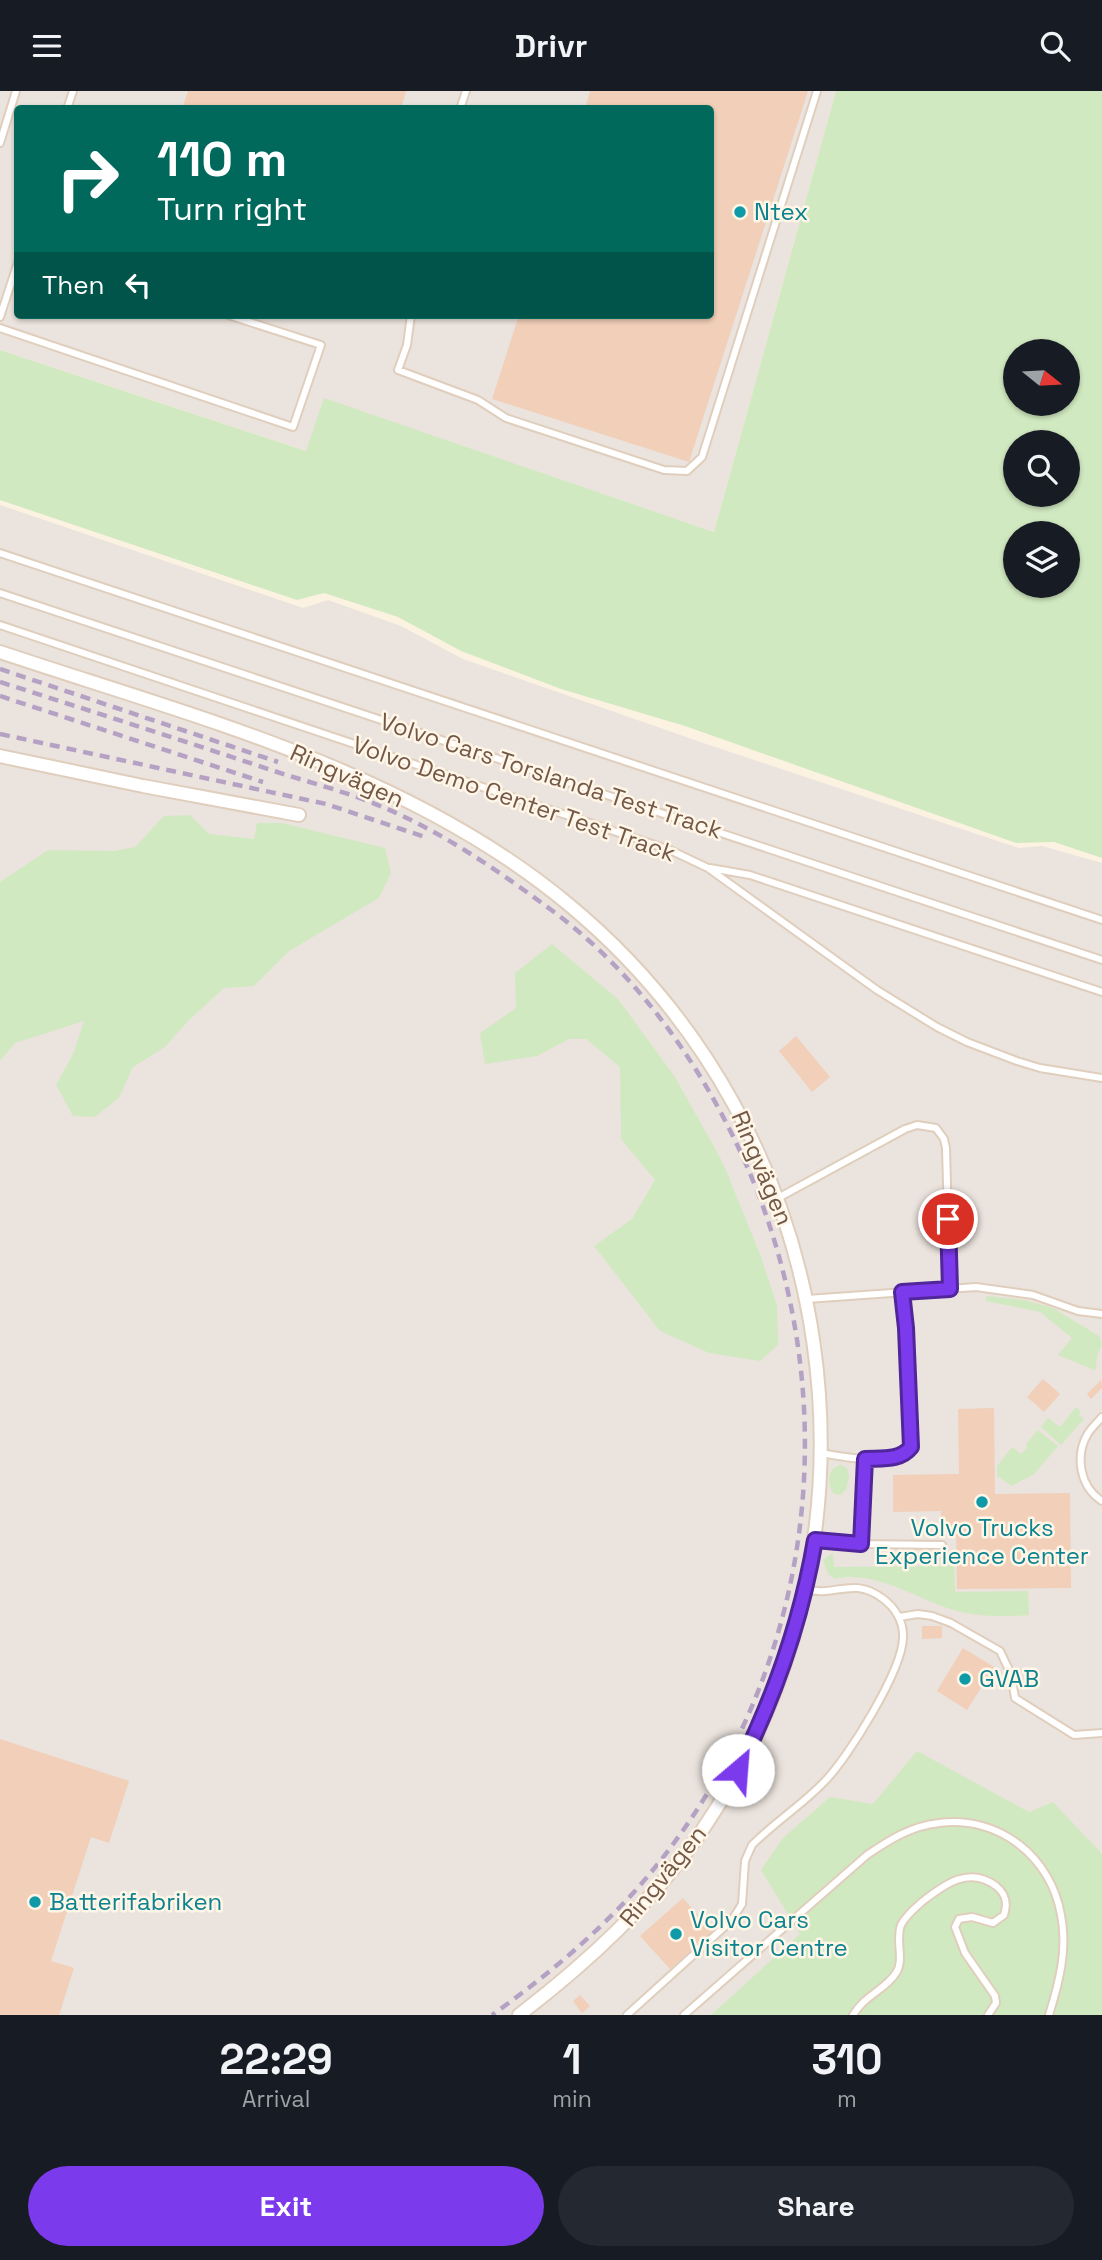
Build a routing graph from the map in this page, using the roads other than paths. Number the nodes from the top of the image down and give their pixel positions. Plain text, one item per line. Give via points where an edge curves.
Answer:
1 (16, 91) edge
2 (817, 91) edge
3 (0, 143) edge
4 (14, 274) edge
5 (0, 317) edge
6 (240, 319) edge
7 (410, 319) edge
8 (0, 328) edge
9 (0, 553) edge
10 (0, 593) edge
11 (0, 625) edge
12 (0, 652) edge
13 (0, 755) edge
14 (299, 815) dead end
15 (708, 868) junction
16 (1102, 920) edge
17 (1102, 960) edge
18 (1102, 992) edge
19 (1102, 1078) edge
20 (778, 1198) junction
21 (950, 1289) junction
22 (902, 1292) junction
23 (807, 1299) junction
24 (1102, 1314) edge
25 (1102, 1417) edge
26 (821, 1453) junction
27 (865, 1459) junction
28 (1102, 1501) edge
29 (815, 1540) junction
30 (861, 1544) junction
31 (942, 1545) dead end
32 (806, 1589) junction
33 (899, 1617) junction
34 (1102, 1733) edge
35 (519, 2015) edge
36 (627, 2015) edge
37 (684, 2015) edge
38 (853, 2015) edge
39 (989, 2015) edge
40 (1049, 2015) edge

1 - 3 lane
2 - 7 lane via 702,457 687,471 664,470 506,418 478,400 398,370
4 - 5 lane
6 - 8 lane via 321,345 293,428
9 - 16 lane, Volvo Cars Torslanda Test Track
10 - 17 lane, Volvo Cars Torslanda Test Track
11 - 15 lane, Volvo Demo Center Test Track via 618,831
12 - 20 street, Ringvägen via 299,753 427,812 541,883 602,933 673,1011 743,1119
13 - 14 street
15 - 18 lane, Volvo Demo Center Test Track via 750,875
15 - 19 lane, Volvo Demo Center Test Track via 877,990 937,1027 1017,1061
20 - 21 lane via 905,1129 917,1125 936,1128 946,1148
20 - 23 street, Ringvägen
21 - 22 lane
21 - 24 lane via 1005,1289
22 - 23 lane
22 - 27 lane via 911,1447 896,1457
23 - 26 street, Ringvägen via 819,1385
25 - 28 lane via 1087,1434 1080,1455 1091,1494
26 - 27 lane
26 - 29 street, Ringvägen
27 - 30 lane
29 - 30 lane
29 - 32 street, Ringvägen
30 - 31 lane
32 - 33 lane via 817,1593 854,1587 871,1590
32 - 35 street, Ringvägen via 787,1658 760,1725 699,1834 620,1930
33 - 34 lane via 932,1616 961,1628 1000,1651 1015,1698 1074,1735
33 - 36 lane via 900,1654 886,1687 842,1760 822,1784 752,1845 745,1861 742,1904 732,1920
37 - 40 lane via 867,1855 900,1833 954,1822 987,1827 1014,1840 1037,1860 1053,1887 1062,1918 1063,1952
38 - 39 lane via 897,1971 900,1931 911,1911 951,1881 968,1877 995,1886 1006,1902 1004,1915 993,1923 968,1917 959,1919 955,1927 965,1953 995,1996

